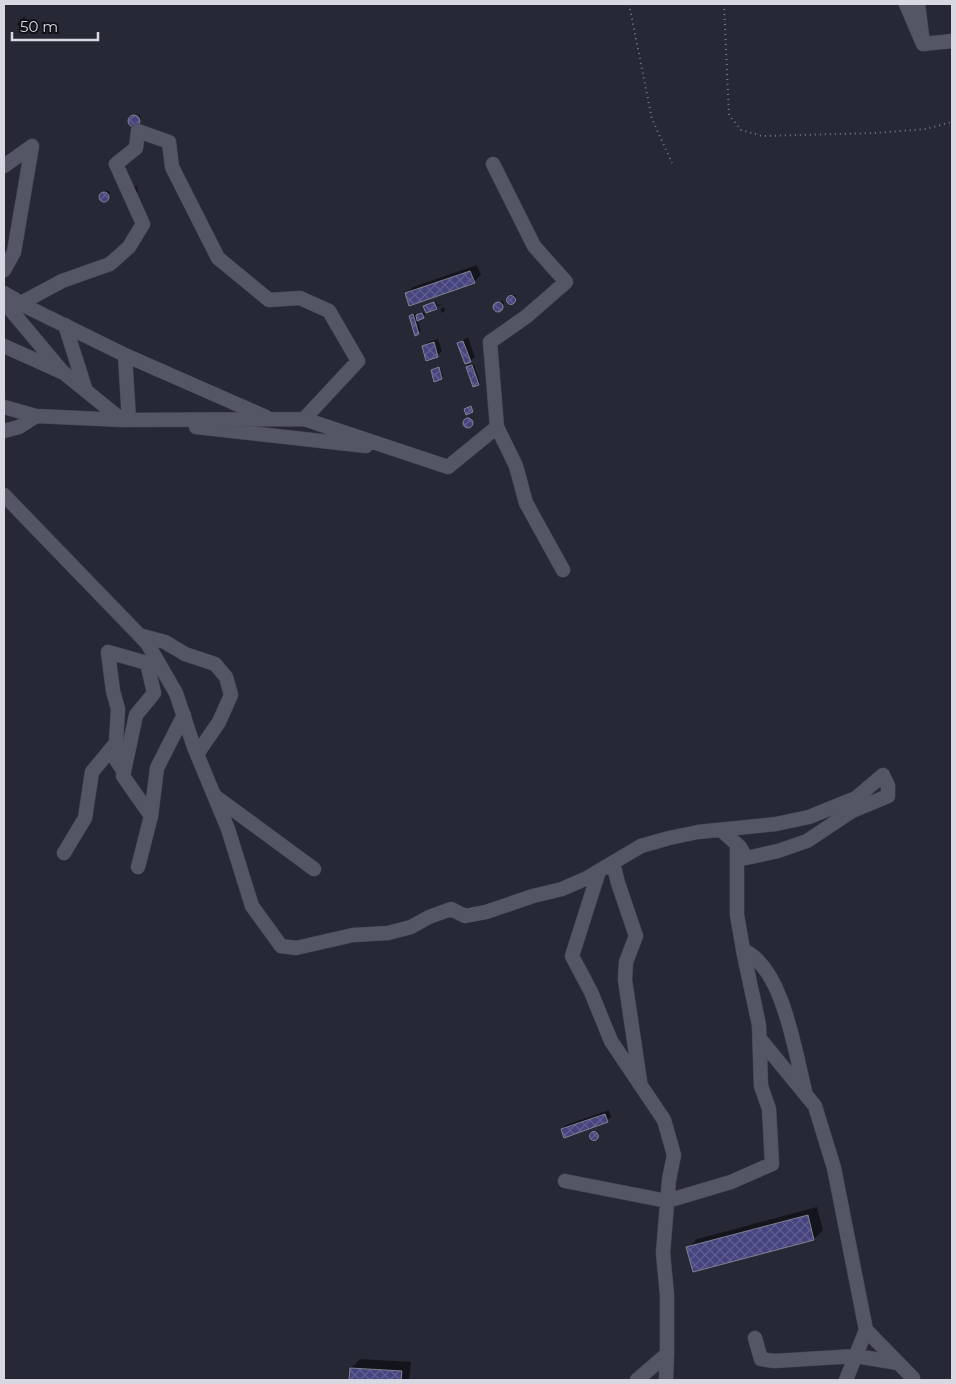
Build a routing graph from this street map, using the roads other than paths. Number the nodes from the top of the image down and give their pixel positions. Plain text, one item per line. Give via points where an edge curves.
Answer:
1 (906, 4) edge
2 (918, 4) edge
3 (952, 41) edge
4 (922, 44) junction
5 (493, 164) dead end
6 (4, 166) edge
7 (4, 270) edge
8 (4, 293) edge
9 (4, 300) edge
10 (21, 303) junction
11 (65, 325) junction
12 (4, 346) edge
13 (125, 355) junction
14 (64, 373) junction
15 (86, 392) junction
16 (228, 400) junction
17 (4, 406) edge
18 (305, 418) junction
19 (271, 419) junction
20 (30, 420) junction
21 (131, 420) junction
22 (497, 427) junction
23 (4, 431) edge
24 (4, 440) edge
25 (396, 449) junction
26 (4, 495) edge
27 (563, 570) dead end
28 (139, 635) junction
29 (184, 715) junction
30 (116, 743) junction
31 (197, 754) junction
32 (124, 772) junction
33 (215, 797) junction
34 (151, 816) junction
35 (721, 830) junction
36 (737, 844) junction
37 (64, 853) dead end
38 (614, 863) junction
39 (138, 867) dead end
40 (314, 869) dead end
41 (599, 871) junction
42 (743, 950) junction
43 (760, 1039) junction
44 (640, 1085) junction
45 (805, 1094) junction
46 (565, 1181) dead end
47 (668, 1201) junction
48 (866, 1330) junction
49 (755, 1338) dead end
50 (667, 1354) junction
51 (856, 1356) junction
52 (898, 1363) junction
53 (913, 1378) dead end
54 (637, 1380) edge
55 (666, 1380) edge
56 (846, 1380) edge

1 - 4 street
2 - 4 street
3 - 4 street
5 - 22 street via 534,246 566,282 528,316 490,342
6 - 7 street via 32,146 14,252
8 - 10 street
9 - 10 street
9 - 14 street
10 - 11 street
10 - 18 street via 62,281 110,264 128,247 143,224 116,164 136,148 138,131 169,142 172,167 218,258 269,300 300,298 329,311 358,361
11 - 13 street
11 - 15 street
12 - 14 street
13 - 16 street
13 - 21 street
14 - 15 street
15 - 21 street via 117,416
16 - 18 street
16 - 19 street
17 - 20 street
18 - 19 street
18 - 25 street
19 - 21 street
20 - 21 street
20 - 23 street
20 - 24 street
21 - 25 street
22 - 25 street via 448,467
22 - 27 street via 516,466 526,503
26 - 28 street
28 - 29 street via 176,693
28 - 31 street via 165,642 185,654 215,664 226,677 231,695 219,722
29 - 31 street
29 - 34 street via 157,768
30 - 32 street via 115,758
30 - 32 street via 118,709 108,652 147,663 154,693 136,715
30 - 37 street via 92,772 85,818
31 - 33 street
32 - 34 street via 123,776
33 - 40 street
33 - 41 street via 252,906 281,946 296,948 353,935 388,933 451,909 466,916 486,912 562,889
34 - 39 street
35 - 36 street
35 - 36 street via 809,818 856,798 883,775 888,786 888,796 852,811 807,841 746,858
35 - 38 street via 688,834 641,846
36 - 42 street via 737,915
38 - 41 street
38 - 44 street via 636,936 626,962 625,980
41 - 44 street via 572,956 611,1041
42 - 43 street via 760,1024
42 - 45 street via 753,954 766,968 787,1018
43 - 45 street
43 - 47 street via 761,1086 769,1110 772,1164 731,1182
44 - 47 street via 664,1120 674,1155
45 - 48 street via 815,1106 834,1168
46 - 47 street
47 - 50 street via 663,1253
48 - 51 street
48 - 52 street
49 - 51 street via 761,1358 774,1361
50 - 54 street
50 - 55 street
51 - 52 street
51 - 56 street
52 - 53 street

